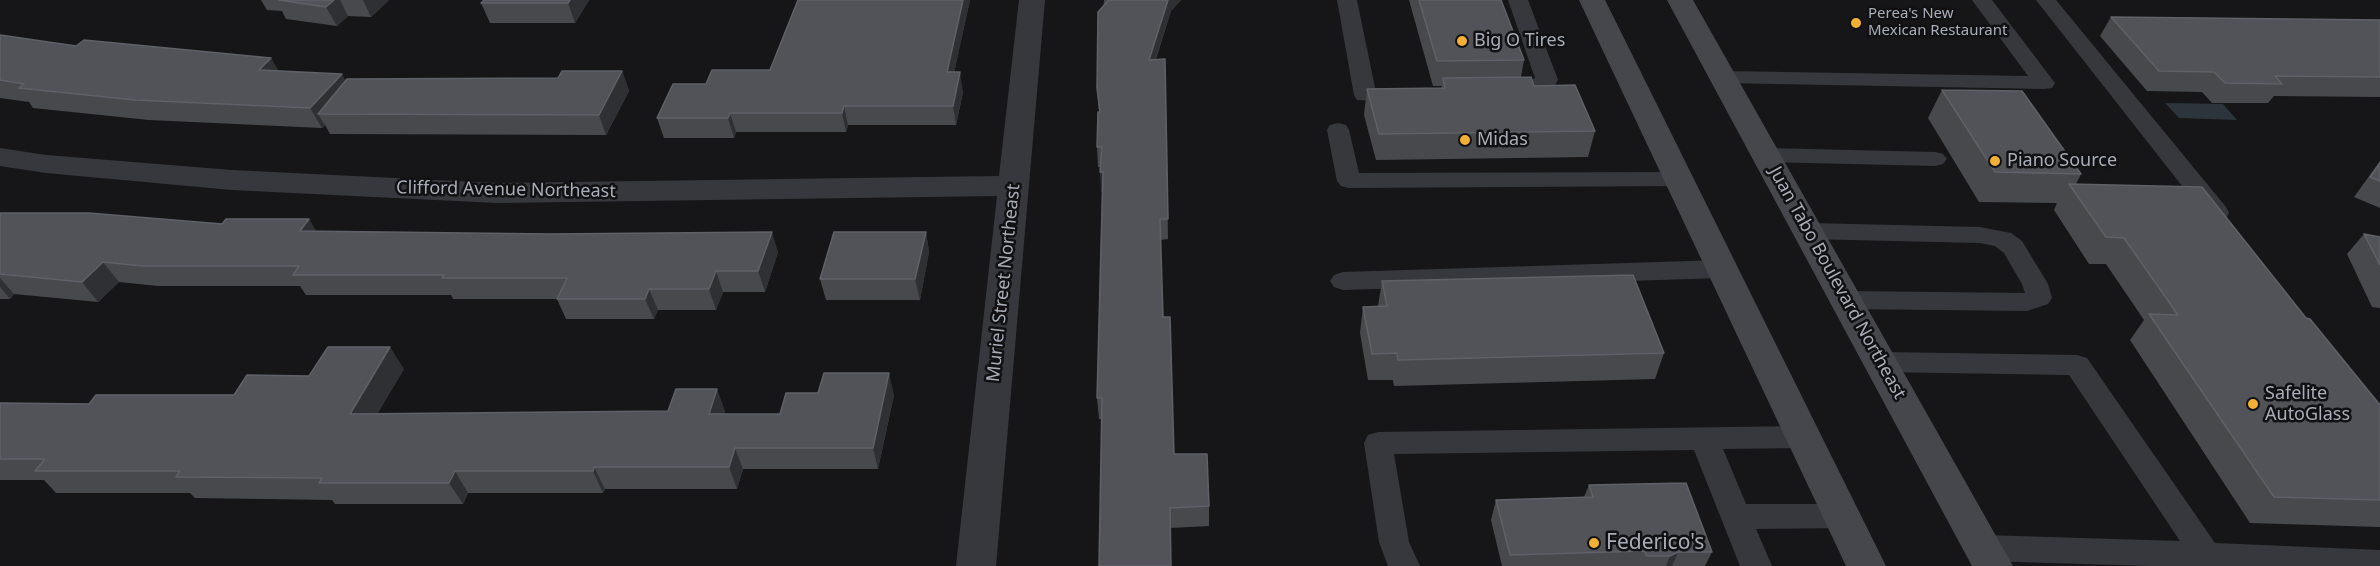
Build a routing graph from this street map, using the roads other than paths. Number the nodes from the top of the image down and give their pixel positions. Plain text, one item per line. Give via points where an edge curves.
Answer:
1 (1032, 0) edge
2 (1347, 0) edge
3 (1518, 0) edge
4 (1592, 0) edge
5 (1680, 0) edge
6 (1982, 0) edge
7 (2046, 0) edge
8 (1723, 77) junction
9 (1490, 94) edge
10 (1422, 95) edge
11 (1338, 130) dead end
12 (1767, 155) junction
13 (0, 157) edge
14 (1935, 159) dead end
15 (1678, 179) junction
16 (1013, 186) junction
17 (1808, 231) junction
18 (2232, 232) edge
19 (1722, 269) junction
20 (1343, 281) dead end
21 (1846, 300) junction
22 (1881, 362) junction
23 (1803, 437) junction
24 (1704, 439) junction
25 (1842, 516) junction
26 (1736, 517) junction
27 (2207, 556) junction
28 (1988, 557) edge
29 (2380, 563) edge
30 (976, 566) edge
31 (1404, 566) edge
32 (1756, 566) edge
33 (1866, 566) edge

1 - 16 street, Muriel Street Northeast
2 - 10 lane via 1365,95
3 - 9 lane via 1547,80 1523,94
4 - 15 main road
5 - 8 main road, Juan Tabo Boulevard Northeast
6 - 8 lane via 2044,82
7 - 18 lane
8 - 12 main road, Juan Tabo Boulevard Northeast
11 - 15 lane via 1349,181
12 - 14 lane
12 - 17 main road, Juan Tabo Boulevard Northeast
13 - 16 street, Clifford Avenue Northeast via 232,180 497,193
15 - 19 main road
16 - 30 street, Muriel Street Northeast
17 - 21 main road, Juan Tabo Boulevard Northeast
17 - 21 lane via 1980,235 2002,239 2013,247 2039,298 2027,302
19 - 20 lane
19 - 23 main road
21 - 22 main road, Juan Tabo Boulevard Northeast
22 - 27 lane via 2077,365
22 - 28 main road, Juan Tabo Boulevard Northeast
23 - 24 lane
23 - 25 main road
24 - 26 lane
24 - 31 lane via 1378,443 1394,542
25 - 26 lane
25 - 33 main road
26 - 32 lane
27 - 28 lane via 2036,548
27 - 29 lane

